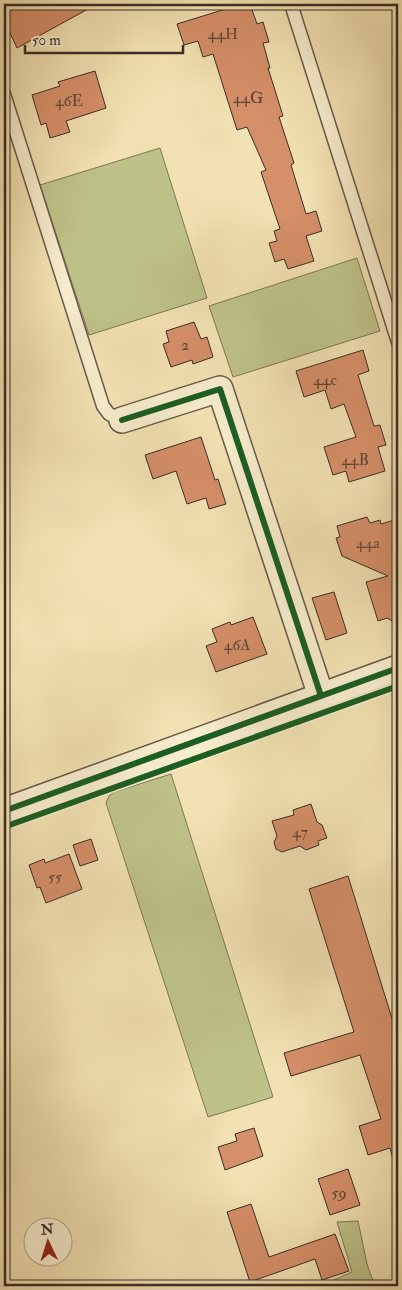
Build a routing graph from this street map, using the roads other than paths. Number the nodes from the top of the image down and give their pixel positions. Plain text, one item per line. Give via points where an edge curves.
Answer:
1 (291, 4) edge
2 (4, 94) edge
3 (398, 342) edge
4 (122, 420) joint
5 (398, 668) edge
6 (321, 696) junction
7 (4, 810) edge

1 - 3 lane
2 - 4 lane via 103,406 109,414
4 - 6 street via 220,389
5 - 6 street
6 - 7 street

